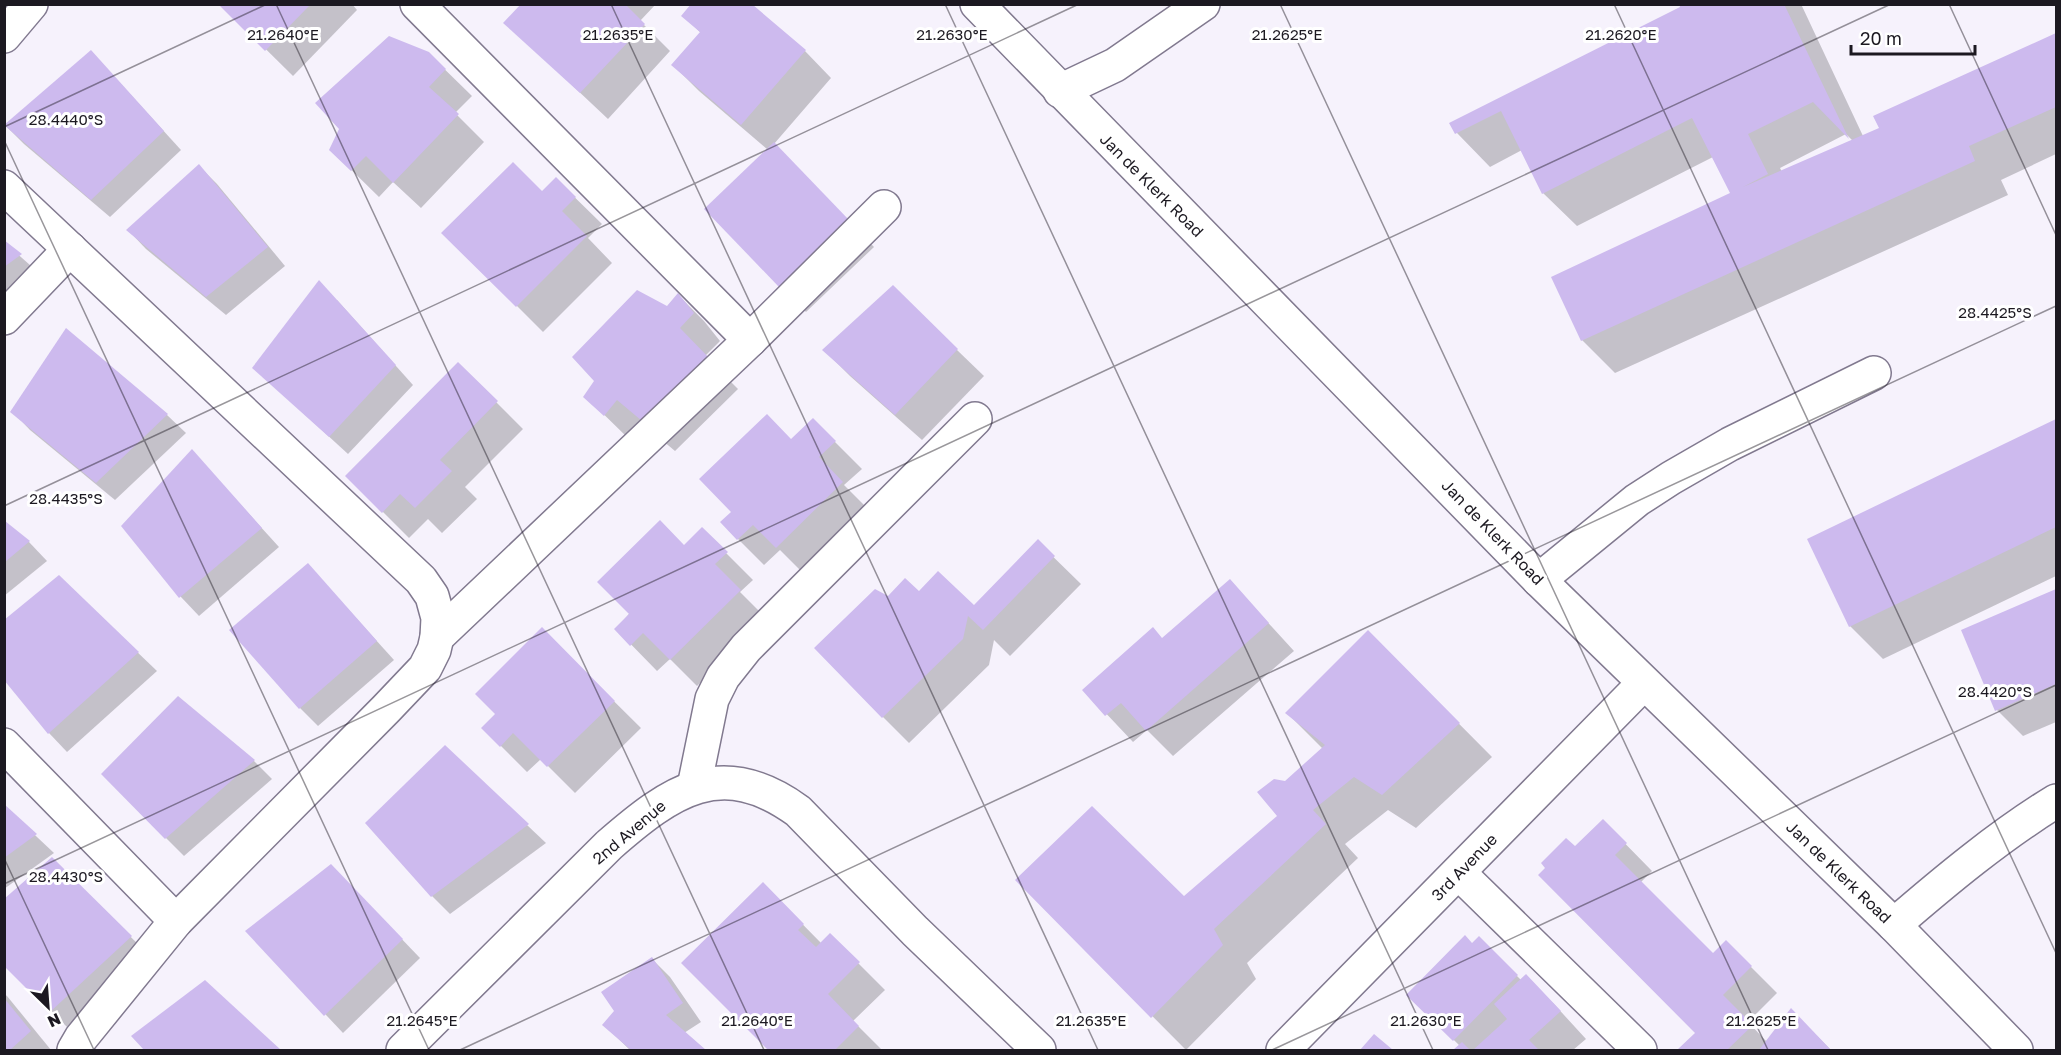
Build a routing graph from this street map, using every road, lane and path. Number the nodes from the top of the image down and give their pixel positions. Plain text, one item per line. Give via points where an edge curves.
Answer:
1 (31, 4) edge
2 (417, 4) edge
3 (977, 4) edge
4 (1203, 4) edge
5 (4, 36) edge
6 (1060, 92) junction
7 (4, 187) edge
8 (884, 207) dead end
9 (70, 249) junction
10 (4, 318) edge
11 (750, 340) junction
12 (1874, 373) dead end
13 (975, 419) dead end
14 (1539, 580) junction
15 (437, 637) junction
16 (1644, 682) junction
17 (4, 745) edge
18 (694, 787) junction
19 (2056, 801) edge
20 (1459, 873) junction
21 (177, 921) junction
22 (1894, 926) junction
23 (74, 1050) edge
24 (403, 1050) edge
25 (1039, 1050) edge
26 (1283, 1050) edge
27 (1640, 1050) edge
28 (2016, 1050) edge

1 - 5 street
2 - 11 street
3 - 6 street, Jan de Klerk Road
4 - 6 street via 1115,65
6 - 14 street, Jan de Klerk Road
7 - 9 street
8 - 11 street
9 - 10 street
9 - 15 street via 421,580 432,596 438,618
11 - 15 street
12 - 14 street via 1730,444 1671,478 1637,500
13 - 18 street via 746,648 723,677 712,699
14 - 16 street, Jan de Klerk Road
15 - 21 street via 425,668
16 - 20 street, 3rd Avenue
16 - 22 street, Jan de Klerk Road
17 - 21 street
18 - 24 street, 2nd Avenue via 645,813 609,845
18 - 25 street, 2nd Avenue via 716,783 750,786 798,811
19 - 22 street via 1933,891
20 - 26 street, 3rd Avenue
20 - 27 street
21 - 23 street
22 - 28 street, Jan de Klerk Road

